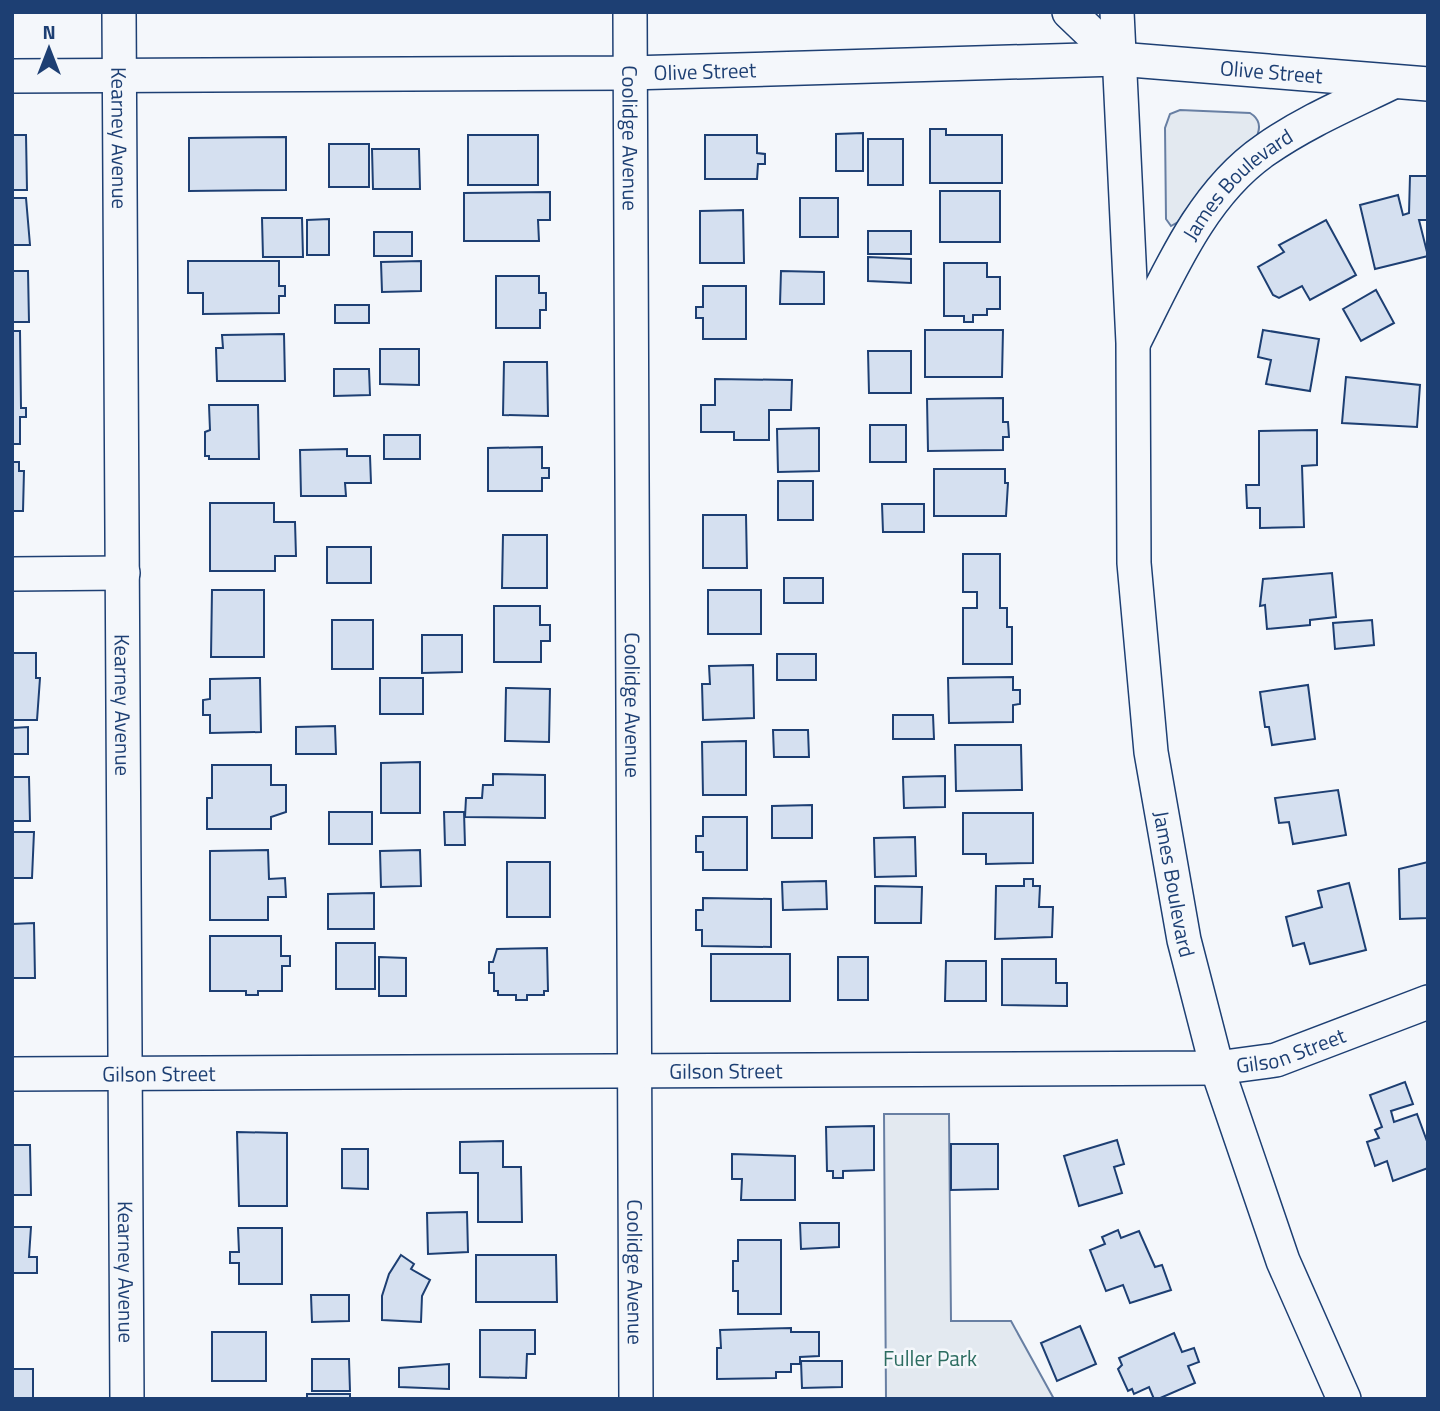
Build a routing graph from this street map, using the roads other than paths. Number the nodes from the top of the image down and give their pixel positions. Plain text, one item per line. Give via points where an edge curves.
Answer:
1 (119, 12) edge
2 (630, 12) edge
3 (1069, 12) edge
4 (1118, 12) edge
5 (1118, 59) junction
6 (629, 73) junction
7 (120, 75) junction
8 (12, 76) edge
9 (1395, 81) junction
10 (1428, 84) edge
11 (1133, 343) junction
12 (12, 573) edge
13 (123, 573) junction
14 (1428, 1002) edge
15 (1217, 1068) junction
16 (635, 1071) junction
17 (12, 1073) edge
18 (125, 1073) junction
19 (127, 1399) edge
20 (636, 1399) edge
21 (1344, 1399) edge

1 - 7 street, Kearney Avenue
2 - 6 street, Coolidge Avenue
3 - 5 street
4 - 5 street, James Boulevard
5 - 6 street, Olive Street
5 - 9 street, Olive Street
5 - 11 street, James Boulevard
6 - 7 street, Olive Street
6 - 16 street, Coolidge Avenue
7 - 8 street, Olive Street
7 - 13 street, Kearney Avenue
9 - 10 street, Olive Street
9 - 11 street, James Boulevard via 1303,126 1263,151 1229,183 1175,260
11 - 15 street, James Boulevard via 1134,563 1151,752 1184,940
12 - 13 street
13 - 18 street, Kearney Avenue
14 - 15 street, Gilson Street via 1276,1060
15 - 16 street, Gilson Street
15 - 21 street, James Boulevard via 1283,1261
16 - 18 street, Gilson Street
16 - 20 street, Coolidge Avenue
17 - 18 street, Gilson Street
18 - 19 street, Kearney Avenue

